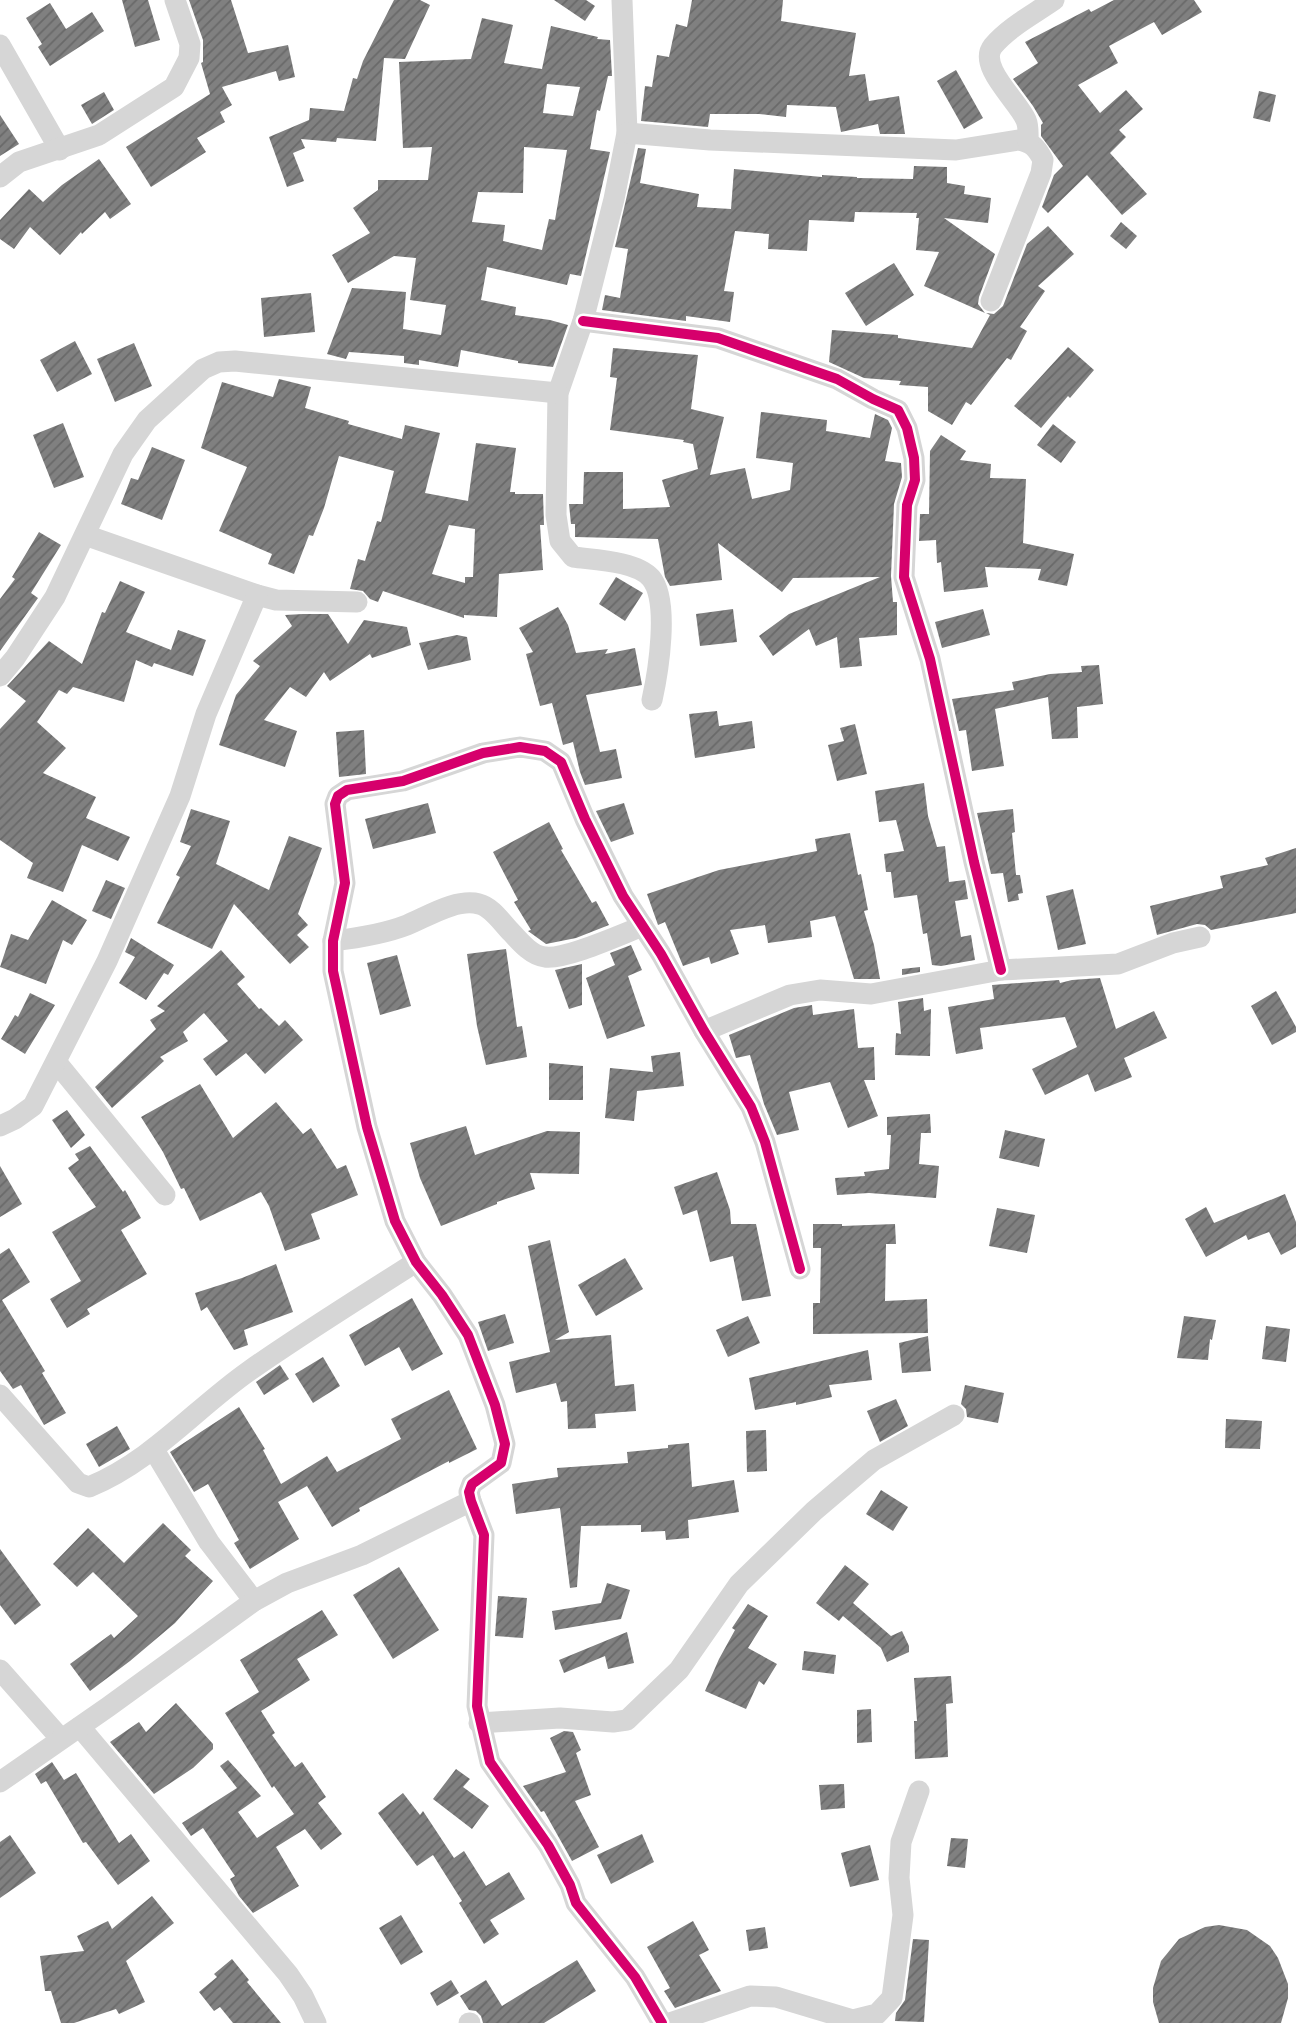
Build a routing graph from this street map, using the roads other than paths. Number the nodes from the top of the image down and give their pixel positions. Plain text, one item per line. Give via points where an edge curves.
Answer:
1 (175, 0) edge
2 (622, 0) edge
3 (1054, 0) edge
4 (0, 45) edge
5 (626, 133) junction
6 (1028, 142) junction
7 (60, 150) junction
8 (0, 177) edge
9 (991, 302) dead end
10 (583, 321) junction
11 (558, 393) junction
12 (85, 535) junction
13 (257, 595) junction
14 (357, 602) dead end
15 (0, 676) edge
16 (652, 700) dead end
17 (643, 926) junction
18 (1199, 937) dead end
19 (333, 941) junction
20 (1001, 970) junction
21 (704, 1031) junction
22 (57, 1063) junction
23 (0, 1126) edge
24 (165, 1195) dead end
25 (415, 1262) junction
26 (800, 1269) dead end
27 (0, 1395) edge
28 (954, 1415) dead end
29 (154, 1450) junction
30 (471, 1501) junction
31 (254, 1601) junction
32 (0, 1670) edge
33 (480, 1723) junction
34 (80, 1727) junction
35 (61, 1739) junction
36 (0, 1782) edge
37 (919, 1791) dead end
38 (316, 2023) edge
39 (663, 2023) edge
40 (670, 2023) edge

1 - 7 street via 190,44 174,87 99,135
2 - 5 street
3 - 6 street via 1003,36 988,59 1028,123
4 - 7 street
5 - 6 street via 709,141 956,150
5 - 10 street
6 - 9 street via 1043,160 1041,173
7 - 8 street via 19,162
10 - 11 street
10 - 20 street via 718,338 837,379 898,410 915,458 915,480 907,505 904,577 930,659
11 - 12 street via 219,362 203,369 147,419 123,454
11 - 16 street via 556,515 560,541 573,557 625,564 650,578 660,598 660,667
12 - 13 street
12 - 15 street via 55,597
13 - 14 street via 276,600
13 - 22 street via 206,714 180,796
17 - 19 street via 576,952 546,957 521,943 479,904 456,905 397,928
17 - 19 street via 623,896 561,762 545,751 520,747 483,753 338,796 335,804 345,883
17 - 21 street
18 - 20 street via 1118,964
19 - 25 street via 333,971 367,1127 395,1221
20 - 21 street via 871,994 820,990 790,995
21 - 26 street via 751,1107
22 - 23 street via 33,1106
22 - 24 street
25 - 29 street via 248,1372
25 - 30 street via 468,1335 505,1444 501,1463 472,1484
27 - 29 street via 78,1483 89,1487
28 - 33 street via 874,1461 814,1511 739,1584 679,1670 627,1720
29 - 31 street via 209,1542
30 - 31 street
30 - 33 street via 484,1535
31 - 34 street
32 - 35 street
33 - 39 street via 490,1762 548,1845 576,1903 620,1956
34 - 35 street
34 - 38 street via 288,1974
35 - 36 street
37 - 40 street via 901,1842 903,1915 892,1998 877,2014 853,2020 776,1997 750,1996

